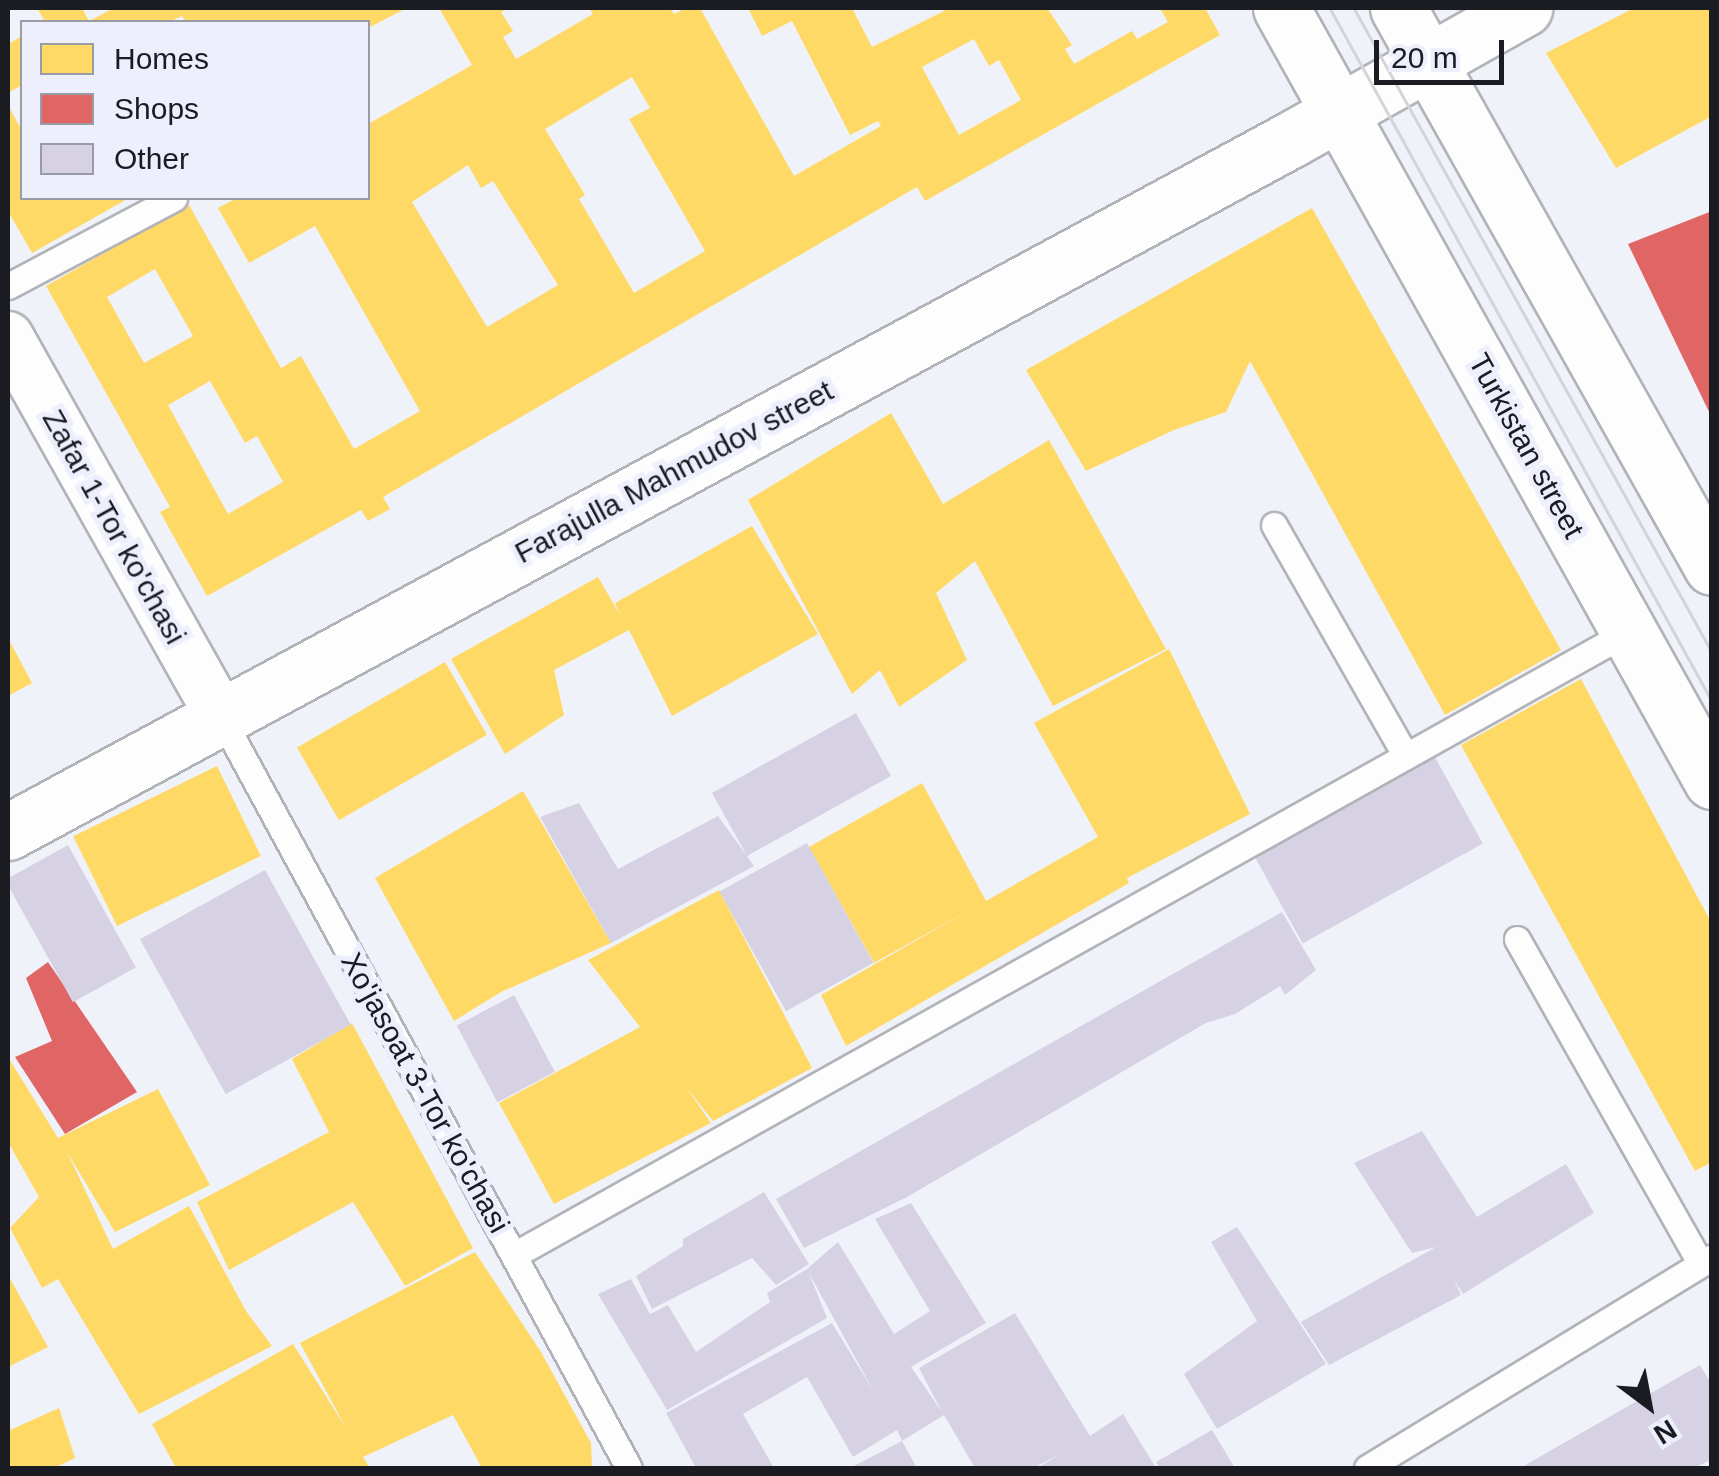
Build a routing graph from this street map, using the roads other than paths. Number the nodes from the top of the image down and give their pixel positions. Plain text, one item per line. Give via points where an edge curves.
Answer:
1 (1281, 8) edge
2 (1398, 8) edge
3 (1524, 8) edge
4 (1429, 61) junction
5 (1340, 111) junction
6 (170, 200) edge
7 (8, 286) edge
8 (8, 337) edge
9 (1274, 526) dead end
10 (1712, 567) edge
11 (1628, 632) junction
12 (220, 717) junction
13 (1406, 756) junction
14 (1712, 781) edge
15 (8, 832) edge
16 (1517, 939) dead end
17 (514, 1256) junction
18 (1706, 1260) edge
19 (629, 1468) edge
20 (1367, 1468) edge

1 - 5 main road, Turkistan street
2 - 4 main road
3 - 4 main road
4 - 5 main road, Farajulla Mahmudov street
4 - 10 main road
5 - 11 main road, Turkistan street
5 - 12 main road, Farajulla Mahmudov street
6 - 7 lane
8 - 12 street, Zafar 1-Tor ko'chasi
9 - 13 lane
11 - 13 lane
11 - 14 main road, Turkistan street
12 - 15 main road, Farajulla Mahmudov street
12 - 17 lane, Xo'jasoat 3-Tor ko'chasi
13 - 17 lane
16 - 18 lane
17 - 19 lane, Xo'jasoat 3-Tor ko'chasi
18 - 20 lane

